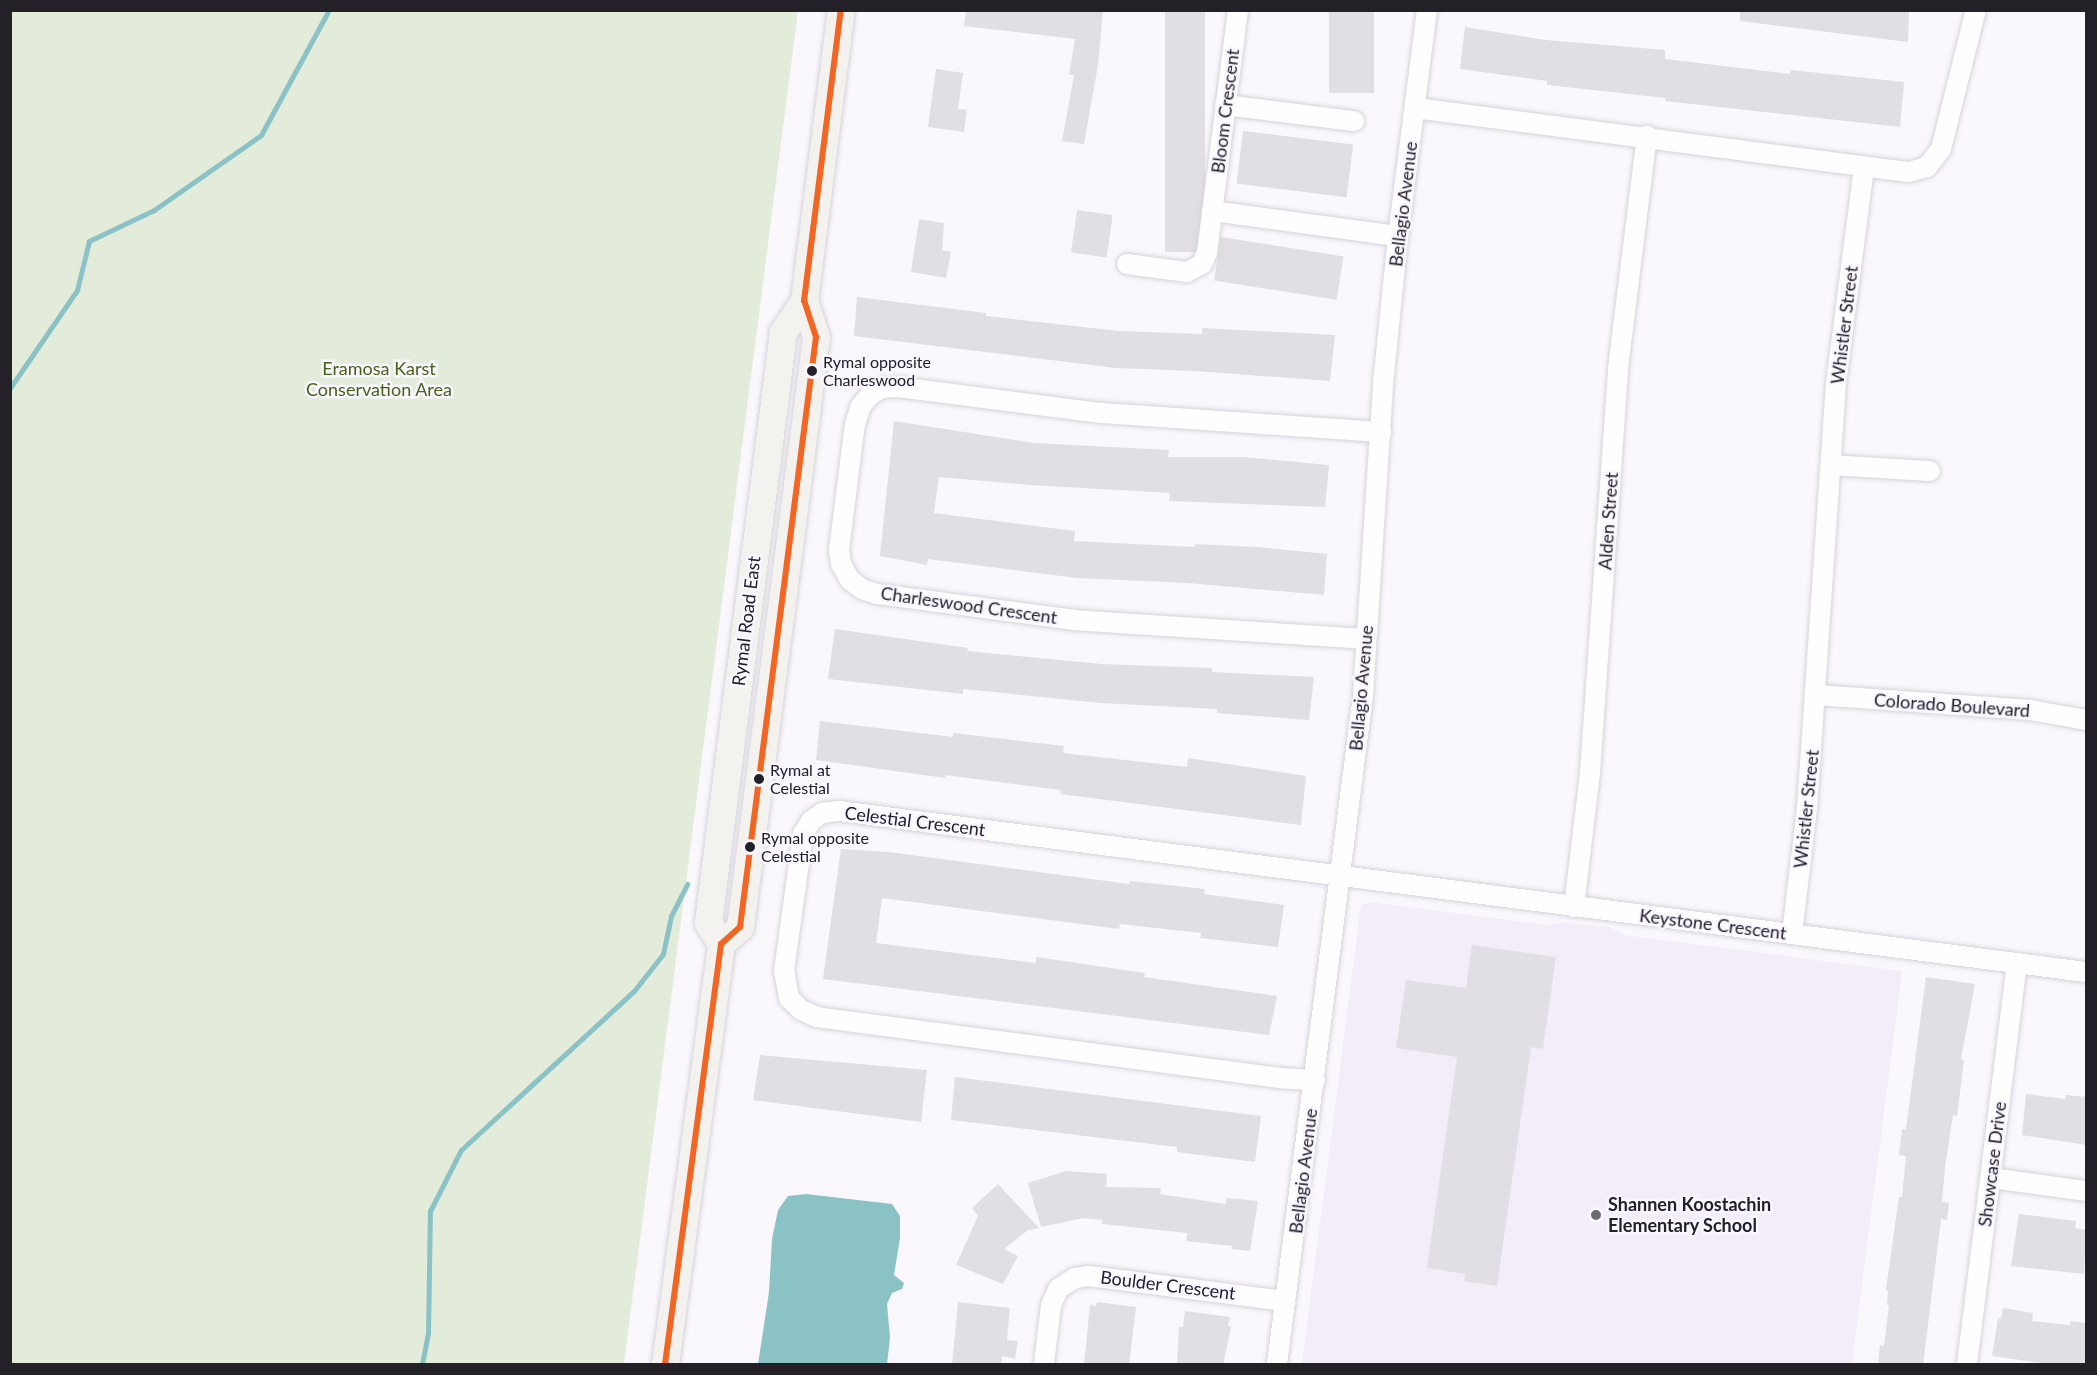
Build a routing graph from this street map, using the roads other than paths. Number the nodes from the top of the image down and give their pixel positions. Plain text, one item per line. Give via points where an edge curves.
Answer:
1 (842, 10) edge
2 (1238, 10) edge
3 (1427, 10) edge
4 (1977, 10) edge
5 (1225, 105) junction
6 (1415, 108) junction
7 (1354, 122) dead end
8 (1647, 136) junction
9 (1864, 166) junction
10 (1212, 211) junction
11 (1398, 236) junction
12 (1127, 264) dead end
13 (1381, 432) junction
14 (1831, 465) junction
15 (1930, 471) dead end
16 (1366, 639) junction
17 (1816, 695) junction
18 (2086, 720) edge
19 (1340, 875) junction
20 (1574, 907) junction
21 (1792, 934) junction
22 (2017, 963) junction
23 (2086, 972) edge
24 (1314, 1080) junction
25 (1990, 1178) junction
26 (2086, 1191) edge
27 (1285, 1301) junction
28 (665, 1365) edge
29 (1044, 1365) edge
30 (1277, 1365) edge
31 (1967, 1365) edge

1 - 28 main road, Rymal Road East via 804,301 783,333 708,922 721,944
2 - 5 street, Bloom Crescent
3 - 6 street, Bellagio Avenue
4 - 9 street via 1941,149 1934,160 1927,168 1909,172
5 - 7 street
5 - 10 street, Bloom Crescent
6 - 8 street
6 - 11 street, Bellagio Avenue
8 - 9 street
8 - 20 street, Alden Street via 1618,368 1590,772
9 - 14 street, Whistler Street via 1836,383
10 - 11 street
10 - 12 street, Bloom Crescent via 1207,252 1195,270
11 - 13 street, Bellagio Avenue
13 - 16 street, Bellagio Avenue
13 - 16 street, Charleswood Crescent via 1101,413 882,388 861,406 855,424 839,550 850,580 877,594 1075,620
14 - 15 street
14 - 17 street, Whistler Street
16 - 19 street, Bellagio Avenue via 1363,695
17 - 18 street, Colorado Boulevard via 2030,710
17 - 21 street, Whistler Street
19 - 20 street, Keystone Crescent
19 - 24 street, Bellagio Avenue
19 - 24 street, Celestial Crescent via 839,811 822,813 803,834 784,971 789,998 801,1010 817,1017
20 - 21 street, Keystone Crescent
21 - 22 street, Keystone Crescent
22 - 23 street, Keystone Crescent
22 - 25 street, Showcase Drive
24 - 27 street, Bellagio Avenue
25 - 26 street
25 - 31 street, Showcase Drive
27 - 29 street, Boulder Crescent via 1089,1276 1075,1278 1058,1289 1051,1305
27 - 30 street, Bellagio Avenue

